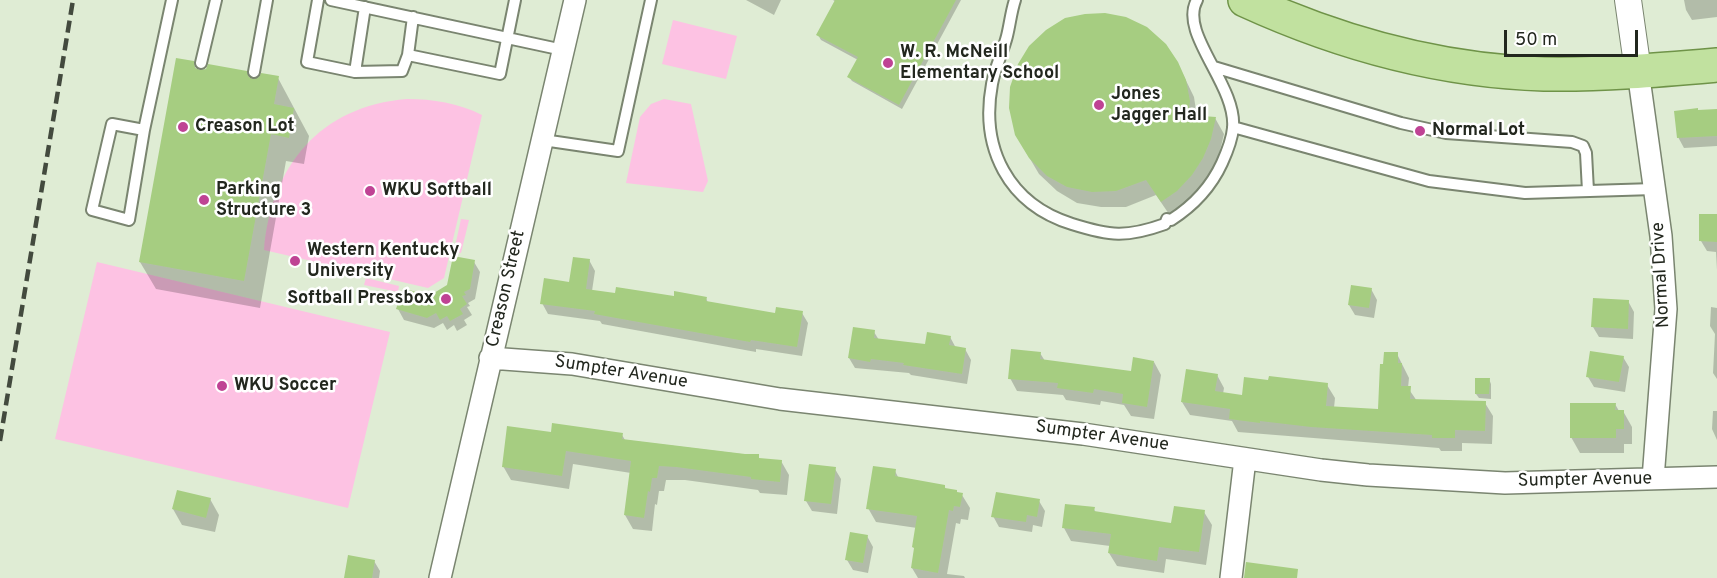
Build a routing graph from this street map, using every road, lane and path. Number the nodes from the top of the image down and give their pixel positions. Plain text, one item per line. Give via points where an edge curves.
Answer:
1 (172, 0) edge
2 (216, 0) edge
3 (267, 0) edge
4 (318, 0) edge
5 (331, 0) edge
6 (515, 0) edge
7 (575, 0) edge
8 (651, 0) edge
9 (1014, 0) edge
10 (1197, 0) edge
11 (1245, 0) edge
12 (1628, 0) edge
13 (365, 7) junction
14 (412, 17) junction
15 (508, 38) junction
16 (563, 50) junction
17 (408, 55) junction
18 (201, 63) dead end
19 (1717, 64) edge
20 (1214, 67) junction
21 (1638, 71) junction
22 (254, 72) dead end
23 (355, 72) junction
24 (1233, 127) junction
25 (144, 130) junction
26 (543, 140) junction
27 (1654, 189) junction
28 (1588, 191) junction
29 (490, 358) junction
30 (1245, 459) junction
31 (1717, 477) edge
32 (1653, 479) junction
33 (440, 578) edge
34 (1231, 578) edge

1 - 25 lane
2 - 18 lane
3 - 22 lane
4 - 23 lane via 307,62
5 - 13 lane
6 - 15 lane
7 - 16 street, Creason Street
8 - 26 lane via 618,151
9 - 24 lane via 992,84 989,118 993,148 1003,171 1018,193 1036,207 1060,220 1110,234 1127,235 1165,224 1209,186 1229,147
10 - 20 lane via 1193,8 1196,34
11 - 21 main road via 1345,39 1474,69 1530,73
12 - 21 street
13 - 14 lane
13 - 23 lane
14 - 15 lane
14 - 17 lane
15 - 16 lane
15 - 17 lane via 500,74
16 - 26 street, Creason Street
17 - 23 lane via 402,71
19 - 21 main road
20 - 24 lane via 1231,108
20 - 28 lane via 1446,133 1572,142 1583,146 1586,153
21 - 27 street, Normal Drive
24 - 28 lane via 1429,180 1525,193
25 - 25 lane via 129,220 92,210 112,124
26 - 29 street, Creason Street
27 - 28 lane
27 - 32 street, Normal Drive via 1666,309
29 - 30 street, Sumpter Avenue via 572,364 780,399 1083,434
29 - 33 street, Creason Street
30 - 32 street, Sumpter Avenue via 1473,482
30 - 34 street
31 - 32 street, Sumpter Avenue

